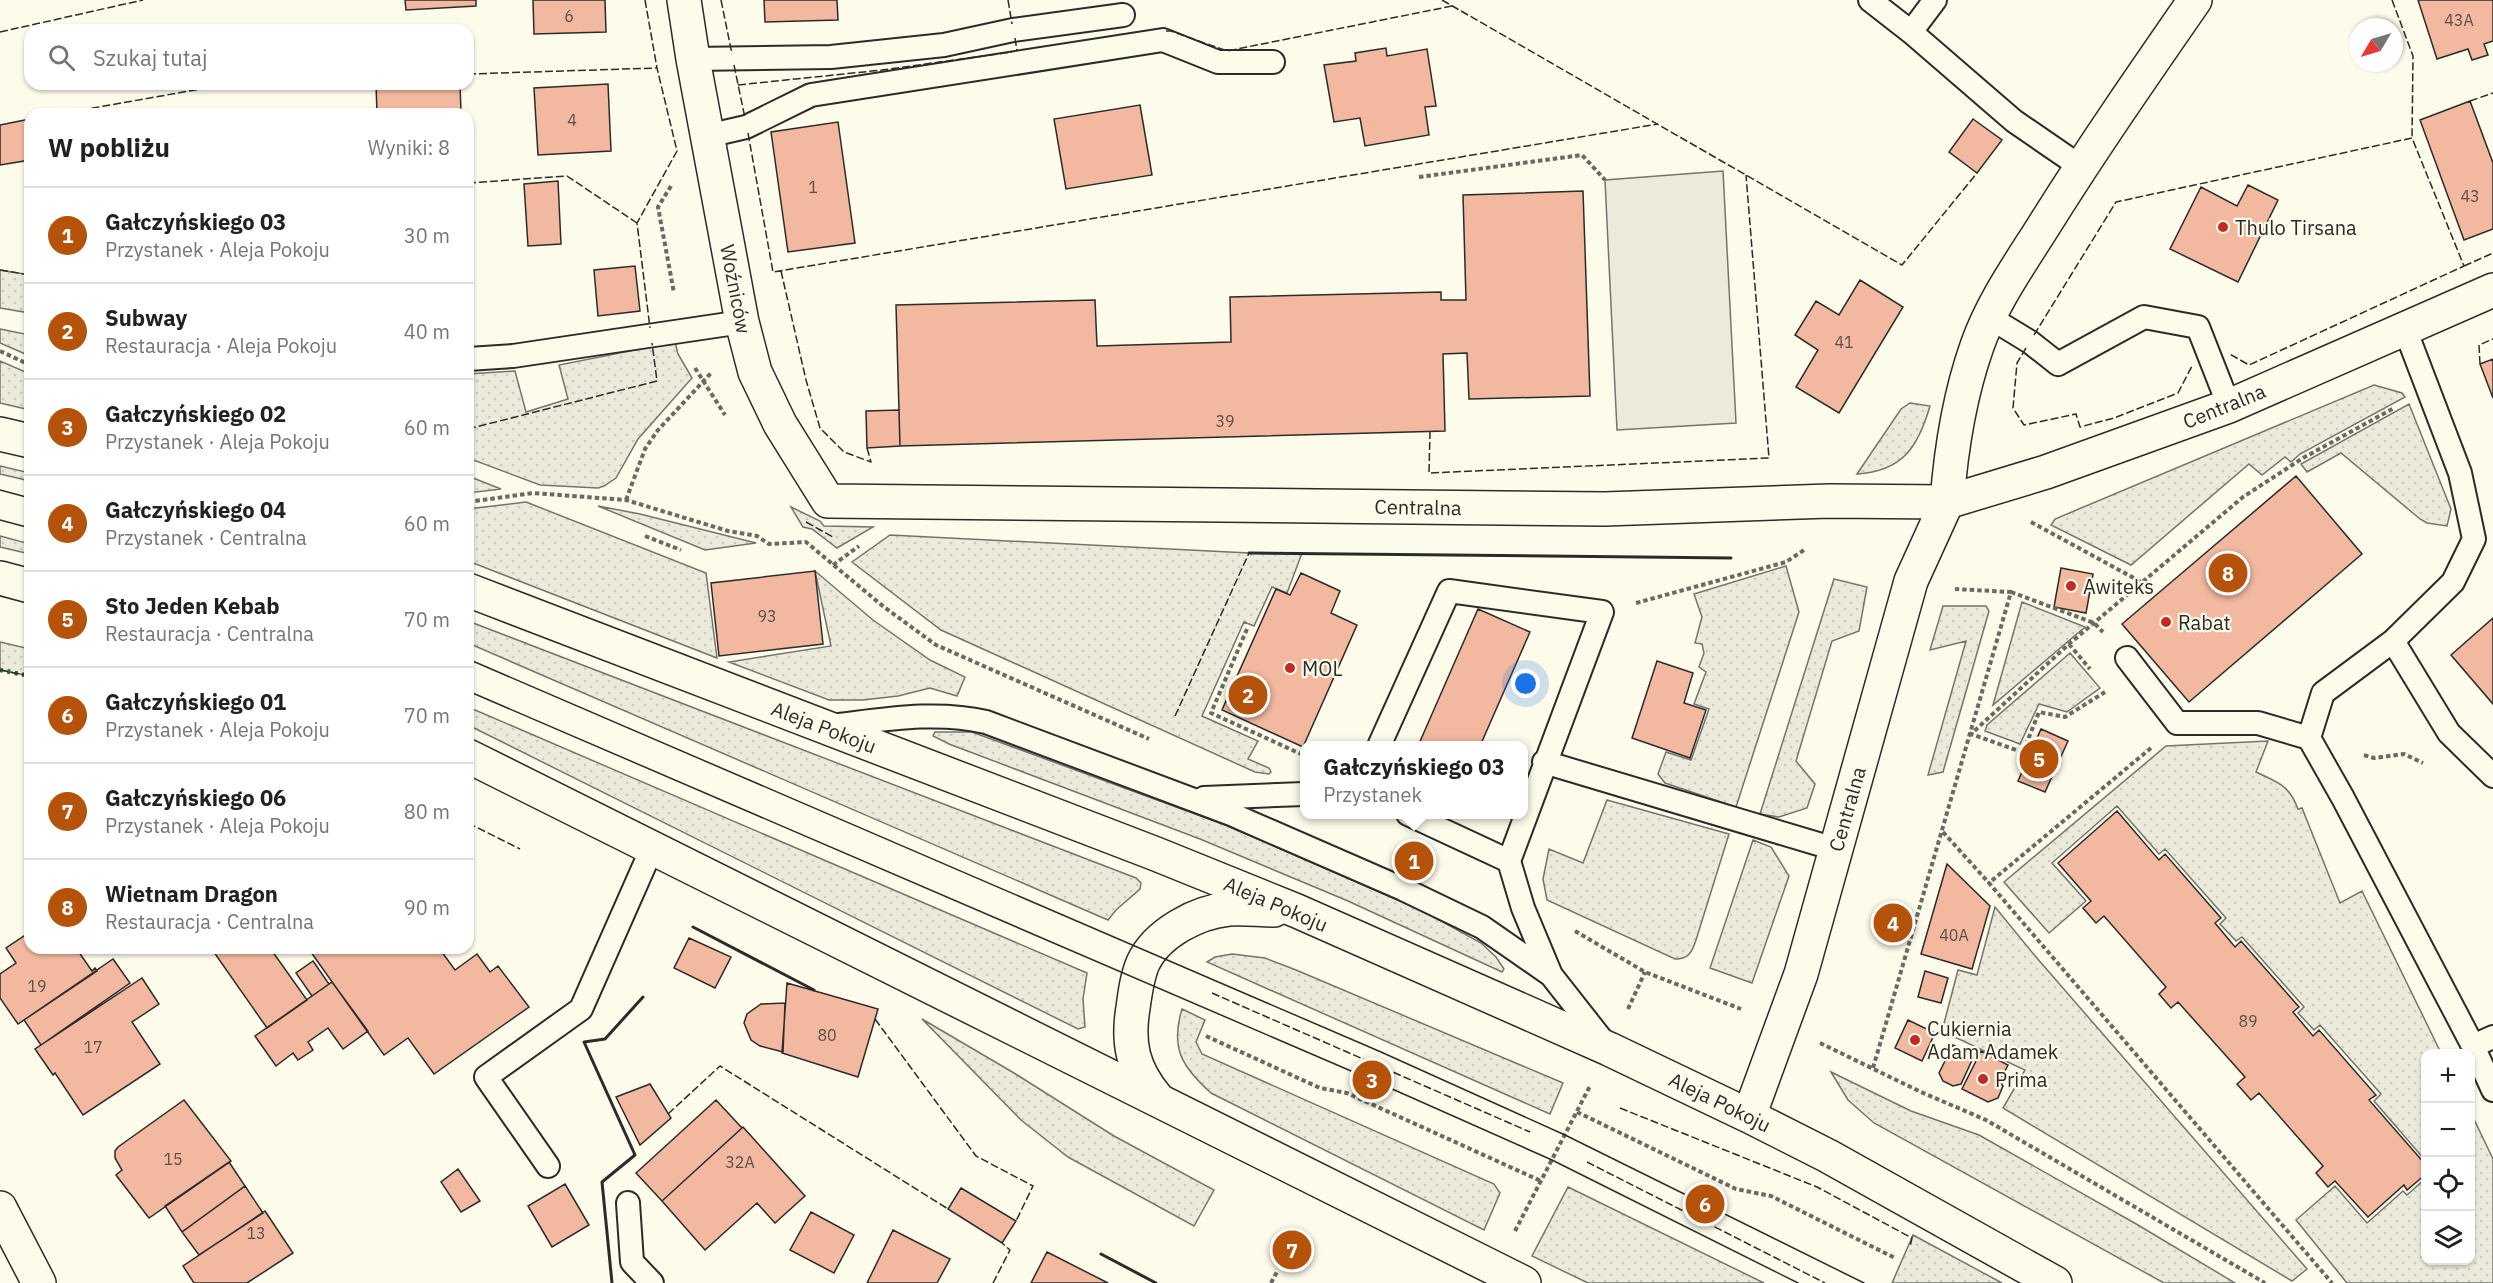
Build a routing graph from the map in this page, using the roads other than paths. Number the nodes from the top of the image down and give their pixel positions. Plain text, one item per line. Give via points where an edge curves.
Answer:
1 (684, 0) edge
2 (1870, 0) edge
3 (1935, 0) edge
4 (2195, 0) edge
5 (1123, 15) dead end
6 (1911, 32) junction
7 (693, 59) junction
8 (1272, 62) dead end
9 (707, 136) junction
10 (2081, 167) junction
11 (2493, 290) edge
12 (1989, 317) junction
13 (2405, 329) junction
14 (745, 333) junction
15 (474, 359) edge
16 (2229, 406) junction
17 (0, 434) edge
18 (24, 440) edge
19 (889, 501) joint
20 (1947, 502) junction
21 (0, 578) edge
22 (24, 584) edge
23 (474, 592) edge
24 (2393, 641) junction
25 (2132, 665) road end
26 (824, 727) junction
27 (2309, 738) junction
28 (1380, 741) edge
29 (474, 759) edge
30 (1545, 762) junction
31 (2493, 776) edge
32 (1300, 794) edge
33 (1191, 798) junction
34 (1528, 809) edge
35 (1419, 819) edge
36 (1524, 819) edge
37 (653, 846) junction
38 (1835, 849) junction
39 (1509, 861) junction
40 (1297, 911) junction
41 (1551, 975) junction
42 (2483, 1042) edge
43 (1609, 1049) junction
44 (2493, 1090) edge
45 (1156, 1097) junction
46 (1749, 1116) junction
47 (548, 1166) dead end
48 (628, 1203) dead end
49 (0, 1208) edge
50 (39, 1283) edge
51 (652, 1283) edge
52 (1524, 1283) edge
53 (2055, 1283) edge

1 - 7 street, Woźniców
2 - 6 lane
3 - 6 lane
4 - 10 street, Centralna
5 - 7 lane via 1013,30 945,45 831,57
6 - 10 lane via 2014,121
7 - 9 street, Woźniców
8 - 9 lane via 1218,62 1163,40 811,95 746,126
9 - 14 street, Woźniców
10 - 12 street, Centralna
11 - 13 street, Centralna
12 - 16 lane via 2058,364 2144,317 2198,327
12 - 20 street, Centralna via 1961,399
13 - 16 street, Centralna
13 - 24 lane via 2460,473 2474,539 2452,582
14 - 15 lane
14 - 19 street, Woźniców via 766,398 828,501
16 - 20 street, Centralna via 2046,472
17 - 18 street
19 - 20 street, Centralna via 1605,509 1829,501
20 - 38 street, Centralna via 1911,581
21 - 22 street
23 - 26 street, Aleja Pokoju
24 - 27 lane via 2324,693
24 - 31 lane via 2449,733
25 - 27 lane via 2177,723 2258,723
26 - 33 lane via 913,716 964,717
26 - 40 street, Aleja Pokoju
27 - 42 lane
28 - 30 lane via 1449,591 1602,612
29 - 37 street
30 - 34 lane
30 - 38 lane
32 - 33 lane
33 - 41 lane via 1482,927
35 - 39 lane
36 - 39 lane
37 - 45 street
37 - 47 lane via 581,1009 486,1077
38 - 46 street, Centralna via 1801,974
39 - 41 lane via 1522,908
40 - 43 street, Aleja Pokoju
40 - 45 street via 1228,909 1178,927 1149,952 1138,980 1131,1035 1136,1066
41 - 43 lane
42 - 44 lane
43 - 46 street, Aleja Pokoju
45 - 52 street
46 - 53 street, Aleja Pokoju
48 - 51 lane via 632,1262
49 - 50 street

